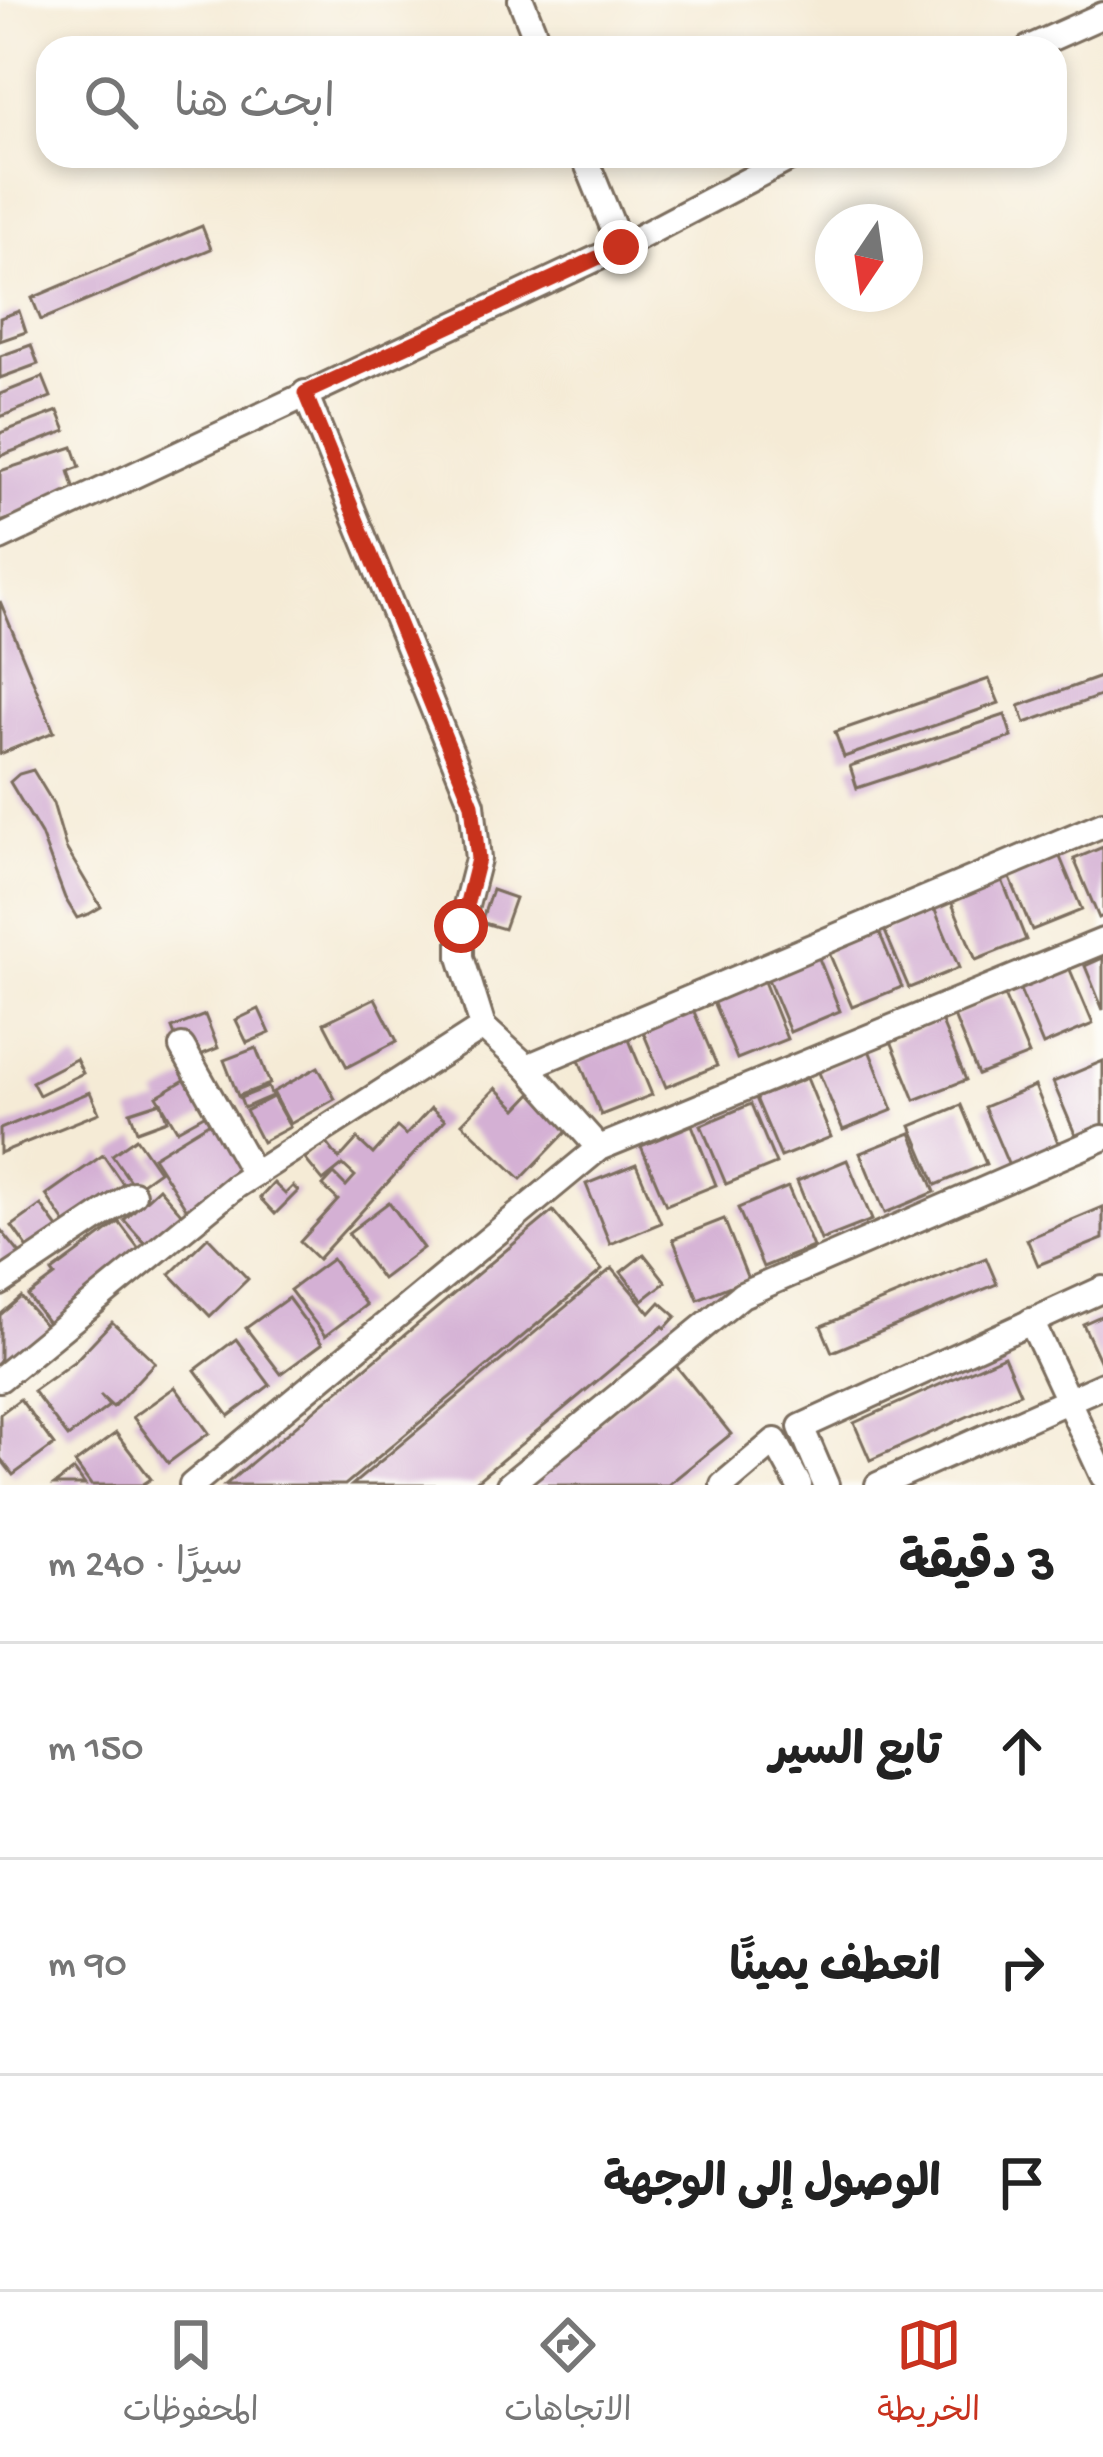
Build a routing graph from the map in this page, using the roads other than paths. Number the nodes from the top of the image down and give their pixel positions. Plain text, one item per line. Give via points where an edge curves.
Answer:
1 (521, 0) edge
2 (1103, 15) edge
3 (535, 36) edge
4 (1056, 36) edge
5 (589, 168) edge
6 (771, 168) edge
7 (621, 247) junction
8 (305, 393) junction
9 (0, 538) edge
10 (1103, 824) edge
11 (1103, 941) edge
12 (483, 1027) junction
13 (182, 1047) dead end
14 (526, 1066) junction
15 (1103, 1138) edge
16 (599, 1148) junction
17 (254, 1174) junction
18 (133, 1194) dead end
19 (0, 1283) edge
20 (1103, 1288) edge
21 (1031, 1322) junction
22 (0, 1379) edge
23 (1103, 1385) edge
24 (1068, 1401) junction
25 (1103, 1476) edge
26 (192, 1485) edge
27 (509, 1485) edge
28 (723, 1485) edge
29 (799, 1485) edge
30 (826, 1485) edge
31 (878, 1485) edge

1 - 3 street
2 - 4 street
5 - 7 street
6 - 7 street
7 - 8 street
8 - 9 street
8 - 12 street via 472,804 478,859 461,956
10 - 14 street
11 - 16 street
12 - 14 street
12 - 17 street
13 - 17 street
14 - 16 street
15 - 27 street via 742,1295
16 - 26 street
17 - 22 street
18 - 19 street
20 - 21 street
21 - 24 street
21 - 30 street via 801,1427
23 - 24 street
24 - 25 street
24 - 31 street
28 - 29 street via 776,1441

